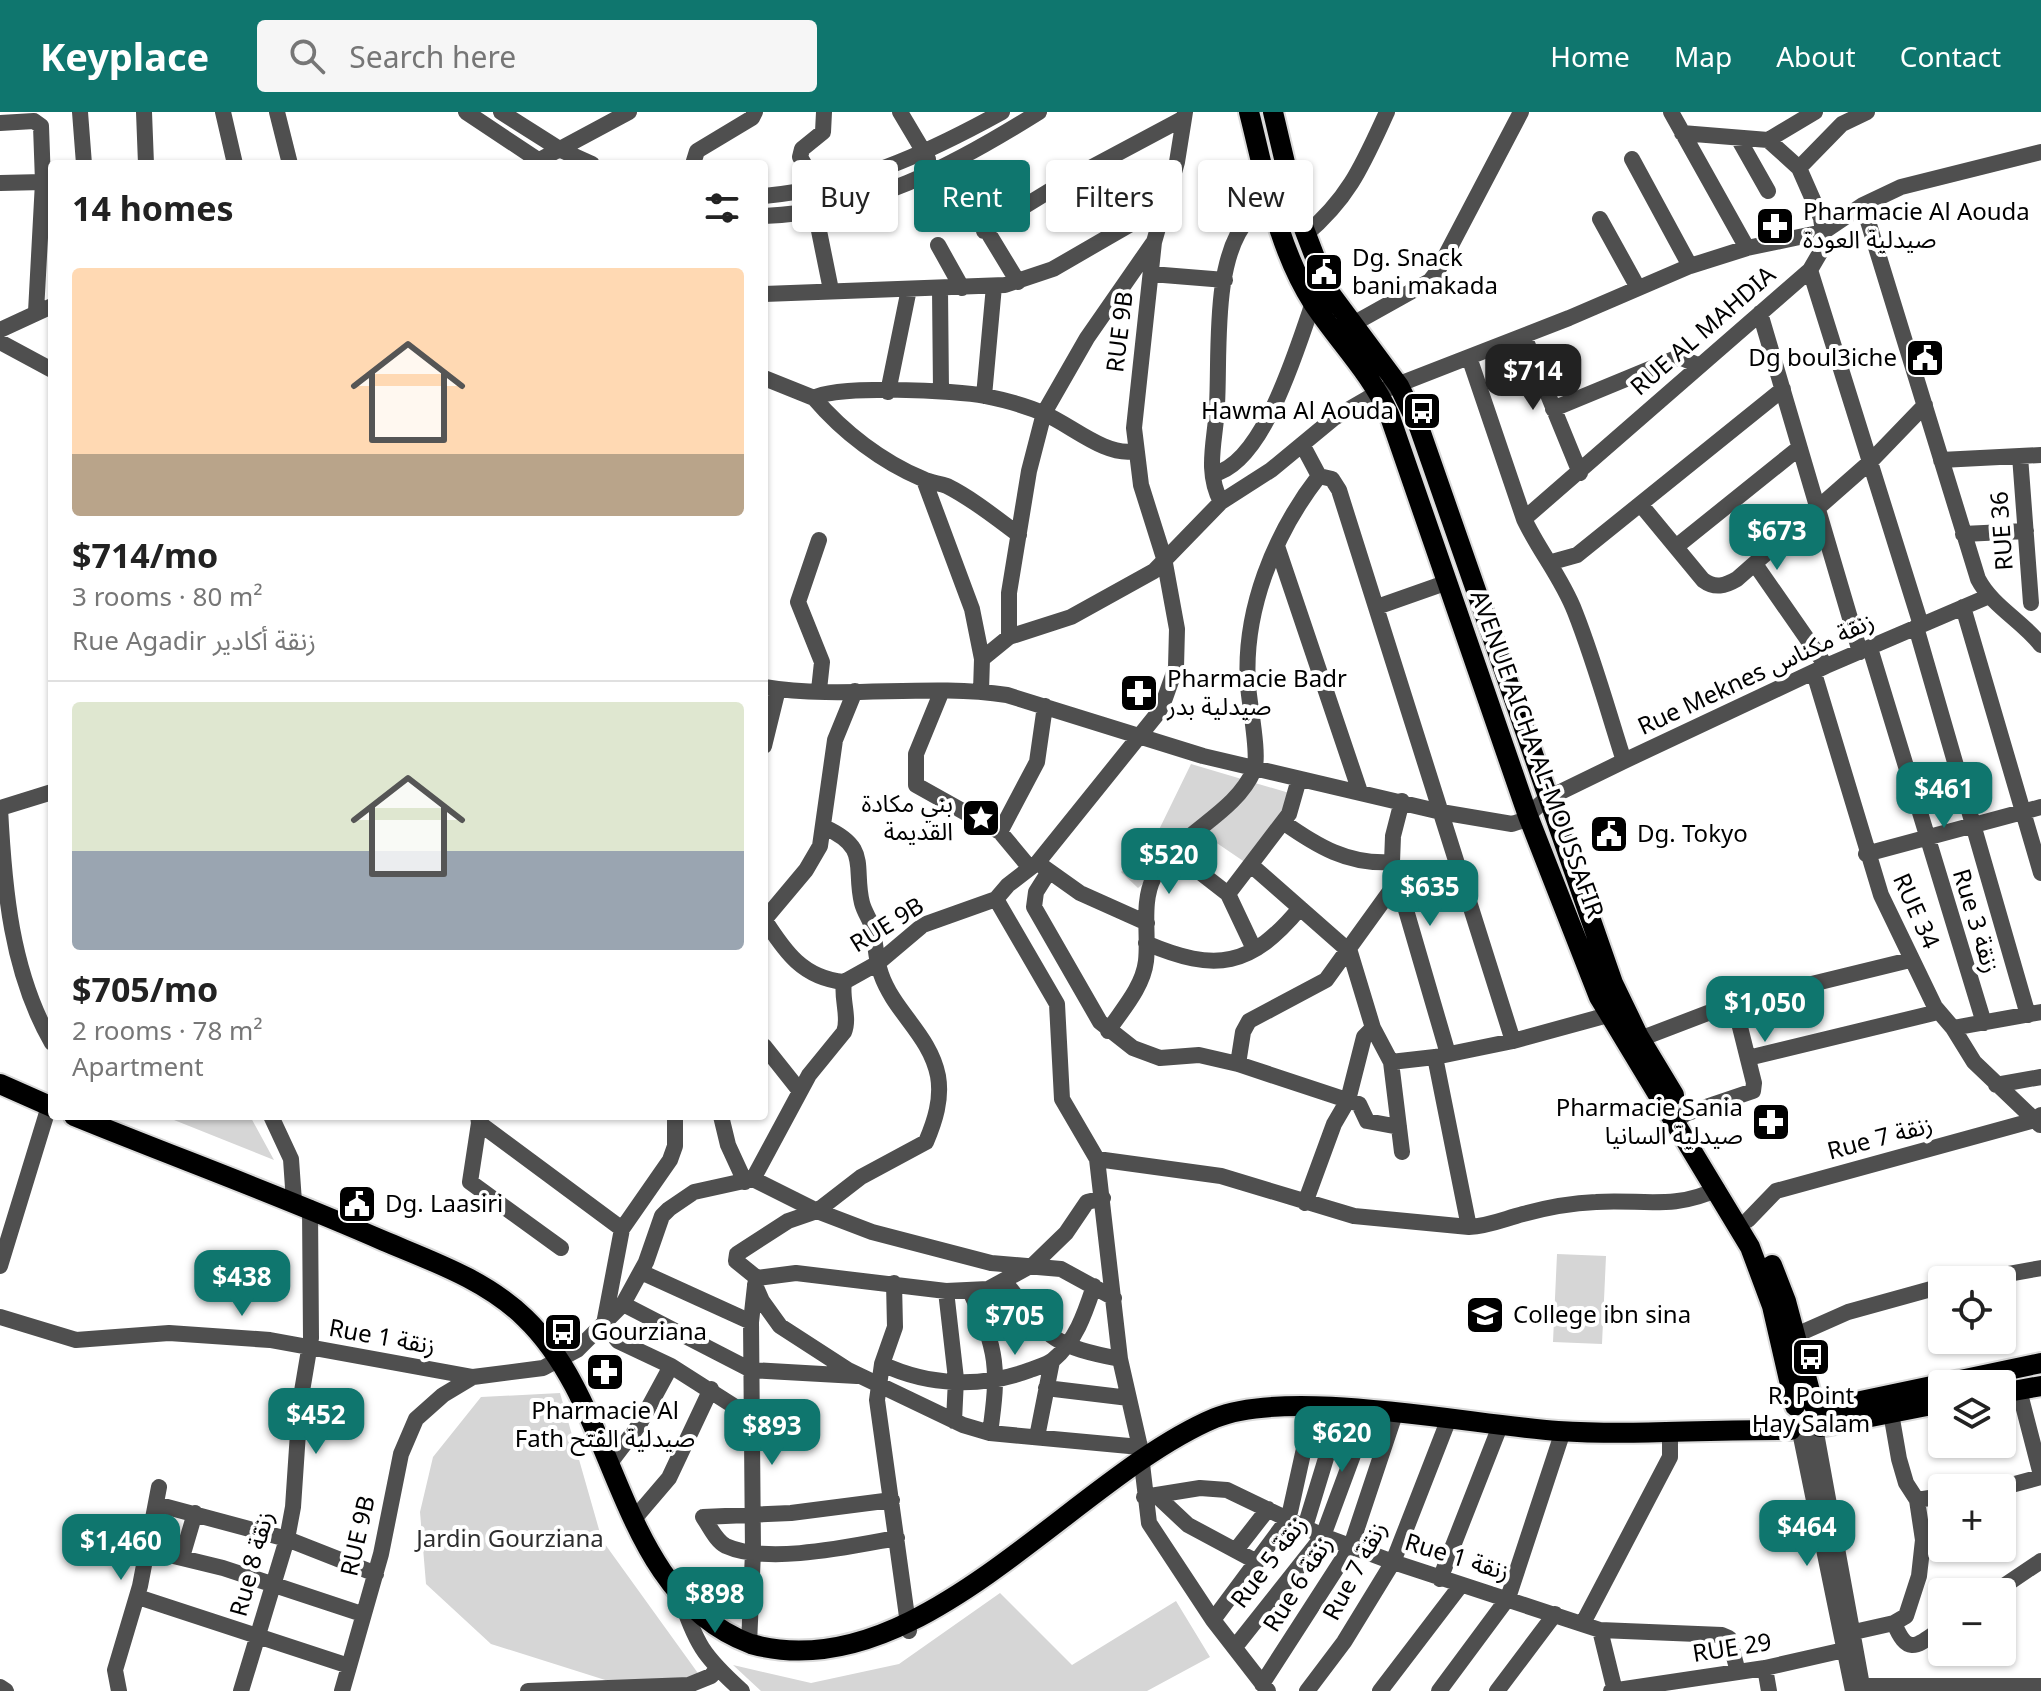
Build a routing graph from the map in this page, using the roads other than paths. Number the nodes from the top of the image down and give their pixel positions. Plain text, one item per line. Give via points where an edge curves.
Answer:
1 (80, 112) edge
2 (144, 112) edge
3 (223, 112) edge
4 (277, 112) edge
5 (466, 112) edge
6 (501, 112) edge
7 (755, 112) edge
8 (824, 112) edge
9 (900, 112) edge
10 (1002, 112) edge
11 (1039, 112) edge
12 (1249, 112) edge
13 (1273, 112) edge
14 (1373, 112) edge
15 (1387, 112) edge
16 (1521, 112) edge
17 (1815, 112) edge
18 (1867, 112) edge
19 (622, 114) edge
20 (1184, 115) edge
21 (17, 117) edge
22 (1838, 118) edge
23 (1678, 119) edge
24 (0, 123) edge
25 (1379, 129) junction
26 (1738, 138) junction
27 (1768, 140) junction
28 (561, 150) junction
29 (923, 152) junction
30 (2041, 152) edge
31 (1632, 159) dead end
32 (84, 160) edge
33 (146, 160) edge
34 (234, 160) edge
35 (289, 160) edge
36 (534, 160) edge
37 (543, 160) edge
38 (583, 160) edge
39 (694, 160) edge
40 (802, 160) edge
41 (932, 160) edge
42 (955, 160) edge
43 (1177, 160) edge
44 (1261, 160) edge
45 (1285, 160) edge
46 (898, 162) edge
47 (1799, 168) junction
48 (43, 182) junction
49 (0, 183) edge
50 (1768, 191) dead end
51 (792, 192) edge
52 (768, 195) edge
53 (1030, 203) edge
54 (1863, 205) junction
55 (792, 213) edge
56 (768, 216) edge
57 (1600, 219) dead end
58 (819, 232) edge
59 (985, 232) edge
60 (1117, 232) edge
61 (1156, 232) edge
62 (1239, 232) edge
63 (1283, 232) edge
64 (1304, 232) edge
65 (1823, 232) junction
66 (1305, 235) junction
67 (1154, 242) junction
68 (938, 245) dead end
69 (1747, 248) junction
70 (1690, 266) junction
71 (1810, 270) junction
72 (1151, 274) junction
73 (1225, 280) junction
74 (1018, 282) junction
75 (994, 286) junction
76 (1637, 286) junction
77 (962, 288) junction
78 (909, 289) junction
79 (940, 289) junction
80 (831, 290) junction
81 (768, 294) edge
82 (1313, 303) junction
83 (44, 309) edge
84 (1760, 313) junction
85 (1353, 324) junction
86 (0, 330) edge
87 (1524, 336) junction
88 (0, 342) edge
89 (1469, 357) junction
90 (1698, 365) junction
91 (48, 368) edge
92 (768, 380) edge
93 (1399, 386) junction
94 (1783, 389) junction
95 (941, 391) junction
96 (888, 392) junction
97 (1379, 392) junction
98 (984, 396) junction
99 (814, 398) junction
100 (1925, 405) junction
101 (1553, 409) junction
102 (1044, 413) junction
103 (1303, 446) junction
104 (1799, 448) junction
105 (1135, 451) junction
106 (2041, 455) edge
107 (2020, 456) junction
108 (1941, 460) junction
109 (1870, 462) junction
110 (1238, 463) junction
111 (1580, 473) junction
112 (1213, 474) junction
113 (1319, 476) junction
114 (924, 480) junction
115 (1253, 481) junction
116 (1221, 502) junction
117 (1641, 505) junction
118 (1819, 509) junction
119 (1524, 519) junction
120 (2026, 531) junction
121 (1963, 534) junction
122 (1019, 535) junction
123 (819, 540) dead end
124 (1277, 546) junction
125 (1677, 546) junction
126 (1164, 558) junction
127 (1552, 562) junction
128 (1755, 564) junction
129 (1448, 582) junction
130 (1995, 602) junction
131 (2036, 602) edge
132 (1377, 607) junction
133 (1963, 607) junction
134 (1919, 626) junction
135 (1009, 637) junction
136 (2041, 645) edge
137 (1865, 650) junction
138 (982, 659) junction
139 (1820, 670) junction
140 (771, 688) edge
141 (819, 690) junction
142 (855, 691) junction
143 (981, 691) junction
144 (941, 693) junction
145 (1045, 706) junction
146 (768, 713) edge
147 (1138, 736) junction
148 (1624, 761) junction
149 (1255, 768) junction
150 (1299, 779) junction
151 (1360, 792) junction
152 (48, 793) edge
153 (1546, 799) junction
154 (1402, 801) junction
155 (2041, 807) edge
156 (0, 808) edge
157 (1441, 812) junction
158 (2023, 812) junction
159 (1528, 816) junction
160 (1283, 822) junction
161 (1972, 824) junction
162 (824, 827) junction
163 (1000, 832) junction
164 (1925, 838) junction
165 (1174, 852) junction
166 (1866, 854) junction
167 (1392, 862) junction
168 (1251, 865) junction
169 (1039, 868) junction
170 (2041, 873) edge
171 (1398, 888) junction
172 (1228, 894) junction
173 (996, 899) junction
174 (1300, 908) junction
175 (768, 914) edge
176 (1147, 923) junction
177 (768, 924) edge
178 (1146, 943) junction
179 (1254, 949) junction
180 (1350, 952) junction
181 (1910, 960) junction
182 (878, 963) junction
183 (844, 982) junction
184 (1734, 1003) junction
185 (1938, 1012) junction
186 (1617, 1013) junction
187 (2034, 1014) edge
188 (1984, 1023) junction
189 (1373, 1028) junction
190 (1953, 1028) junction
191 (1108, 1031) junction
192 (48, 1036) edge
193 (1513, 1041) junction
194 (1633, 1041) junction
195 (768, 1051) edge
196 (1441, 1056) junction
197 (1748, 1058) junction
198 (1391, 1062) junction
199 (1238, 1064) junction
200 (2041, 1077) edge
201 (0, 1084) edge
202 (1996, 1085) junction
203 (799, 1090) junction
204 (1348, 1100) junction
205 (48, 1106) edge
206 (48, 1116) edge
207 (1680, 1118) junction
208 (87, 1120) edge
209 (274, 1120) edge
210 (478, 1120) edge
211 (675, 1120) edge
212 (722, 1120) edge
213 (2039, 1121) edge
214 (1399, 1127) junction
215 (1402, 1152) dead end
216 (1097, 1159) junction
217 (749, 1180) junction
218 (1717, 1189) junction
219 (1103, 1198) junction
220 (1305, 1203) junction
221 (302, 1205) junction
222 (817, 1211) junction
223 (1748, 1220) junction
224 (1469, 1227) junction
225 (622, 1229) junction
226 (561, 1248) dead end
227 (1034, 1264) junction
228 (0, 1266) edge
229 (2041, 1268) edge
230 (641, 1272) junction
231 (2016, 1273) edge
232 (756, 1282) junction
233 (1005, 1282) junction
234 (894, 1283) junction
235 (1094, 1286) junction
236 (1928, 1290) edge
237 (946, 1291) junction
238 (970, 1291) junction
239 (1114, 1298) junction
240 (623, 1304) junction
241 (0, 1317) edge
242 (751, 1322) junction
243 (604, 1324) junction
244 (1796, 1335) junction
245 (1064, 1346) junction
246 (310, 1348) junction
247 (1120, 1359) junction
248 (561, 1361) junction
249 (1052, 1361) junction
250 (2041, 1363) edge
251 (882, 1364) junction
252 (671, 1366) junction
253 (751, 1370) junction
254 (473, 1377) junction
255 (861, 1377) junction
256 (956, 1379) junction
257 (997, 1381) junction
258 (879, 1384) junction
259 (2041, 1386) edge
260 (1046, 1388) junction
261 (711, 1389) junction
262 (2016, 1390) edge
263 (1129, 1398) junction
264 (1928, 1406) edge
265 (2016, 1407) edge
266 (1313, 1408) junction
267 (1341, 1409) junction
268 (1369, 1412) junction
269 (1891, 1413) junction
270 (1395, 1414) junction
271 (751, 1417) junction
272 (1806, 1420) junction
273 (954, 1421) junction
274 (1448, 1421) junction
275 (1500, 1426) junction
276 (1563, 1431) junction
277 (1670, 1432) junction
278 (990, 1433) junction
279 (1037, 1437) junction
280 (1141, 1453) junction
281 (610, 1463) junction
282 (2041, 1476) edge
283 (2016, 1483) edge
284 (159, 1487) dead end
285 (1150, 1496) junction
286 (1928, 1498) edge
287 (892, 1500) junction
288 (1917, 1500) junction
289 (156, 1504) junction
290 (1268, 1509) junction
291 (195, 1513) junction
292 (1289, 1515) junction
293 (752, 1516) junction
294 (634, 1519) junction
295 (1305, 1527) junction
296 (1323, 1536) junction
297 (897, 1538) junction
298 (287, 1539) junction
299 (1351, 1546) junction
300 (149, 1550) junction
301 (1236, 1550) junction
302 (753, 1552) junction
303 (182, 1557) junction
304 (2041, 1561) edge
305 (1257, 1562) junction
306 (1393, 1562) junction
307 (376, 1574) junction
308 (2016, 1578) edge
309 (1440, 1579) junction
310 (271, 1585) junction
311 (1461, 1585) junction
312 (677, 1588) junction
313 (138, 1597) junction
314 (1508, 1598) junction
315 (362, 1614) junction
316 (1555, 1614) junction
317 (1213, 1620) junction
318 (1583, 1623) junction
319 (1894, 1623) junction
320 (1600, 1630) junction
321 (909, 1631) junction
322 (257, 1635) junction
323 (1928, 1638) edge
324 (1852, 1643) junction
325 (749, 1644) junction
326 (1235, 1647) junction
327 (349, 1666) junction
328 (1765, 1668) junction
329 (717, 1669) junction
330 (1738, 1672) junction
331 (2041, 1686) edge
332 (0, 1687) edge
333 (1265, 1688) edge
334 (600, 1689) edge
335 (1860, 1689) edge
336 (559, 1690) edge
337 (6, 1691) edge
338 (119, 1691) edge
339 (241, 1691) edge
340 (342, 1691) edge
341 (528, 1691) edge
342 (742, 1691) edge
343 (1307, 1691) edge
344 (1380, 1691) edge
345 (1439, 1691) edge
346 (1497, 1691) edge
347 (1613, 1691) edge
348 (1769, 1691) edge

1 - 32 street
2 - 33 street
3 - 34 street
4 - 35 street
5 - 36 street
6 - 28 street
7 - 39 street via 697,151
8 - 40 street via 823,132 802,149
9 - 29 street
10 - 29 street
11 - 42 street
12 - 44 main road, AVENUE AICHA AL-MOUSSAFIR
13 - 45 main road, AVENUE AICHA AL-MOUSSAFIR
14 - 25 street
15 - 25 street
16 - 85 street via 1430,281
17 - 27 street
18 - 22 street
19 - 28 street
20 - 43 street, RUE 9B
20 - 53 street
21 - 24 street
21 - 48 street via 41,126
22 - 47 street
23 - 26 street
23 - 69 street
25 - 66 street via 1334,210
26 - 27 street
26 - 50 street
27 - 47 street
28 - 37 street
28 - 38 street
29 - 41 street
29 - 46 street
30 - 54 street via 1940,175
31 - 70 street
47 - 65 street
48 - 49 street
48 - 83 street
51 - 52 street
54 - 65 street
54 - 100 street
55 - 56 street
57 - 76 street
58 - 80 street
59 - 74 street
60 - 74 street via 1053,269
61 - 67 street, RUE 9B
62 - 73 street
63 - 82 main road, AVENUE AICHA AL-MOUSSAFIR
64 - 66 main road, AVENUE AICHA AL-MOUSSAFIR
65 - 69 street
65 - 71 street, RUE AL MAHDIA via 1824,246
66 - 85 main road, AVENUE AICHA AL-MOUSSAFIR via 1327,289
67 - 72 street, RUE 9B
67 - 102 street via 1087,338
68 - 77 street
69 - 70 street
70 - 76 street
71 - 84 street, RUE AL MAHDIA
71 - 109 street
72 - 73 street
72 - 105 street, RUE 9B
73 - 112 street
74 - 75 street
75 - 77 street
75 - 98 street
76 - 87 street
77 - 79 street
78 - 79 street
78 - 80 street
78 - 96 street
79 - 95 street
80 - 81 street
82 - 97 main road, AVENUE AICHA AL-MOUSSAFIR
82 - 110 street via 1276,400
83 - 86 street
84 - 90 street, RUE AL MAHDIA
84 - 94 street, Rue 3 زنقة
85 - 93 main road, AVENUE AICHA AL-MOUSSAFIR
87 - 89 street
87 - 101 street
88 - 91 street
89 - 93 street
89 - 119 street
90 - 101 street via 1679,357
90 - 111 street, RUE AL MAHDIA
92 - 99 street
93 - 97 street
93 - 153 main road, AVENUE AICHA AL-MOUSSAFIR via 1419,427
94 - 104 street, Rue 3 زنقة
94 - 117 street
95 - 96 street
95 - 98 street
96 - 99 street via 823,392
97 - 103 street via 1334,418
97 - 129 main road, AVENUE AICHA AL-MOUSSAFIR
98 - 102 street
99 - 114 street via 836,424
100 - 108 street
100 - 109 street
101 - 111 street
102 - 105 street via 1111,448
102 - 122 street
103 - 113 street
103 - 115 street
104 - 118 street, Rue 3 زنقة
104 - 125 street
105 - 126 street, RUE 9B
106 - 107 street
107 - 108 street
107 - 120 street, RUE 36
108 - 121 street
109 - 118 street
109 - 134 street
110 - 112 street
110 - 115 street
111 - 119 street, RUE AL MAHDIA
112 - 116 street
113 - 124 street
113 - 132 street via 1332,479 1339,490
114 - 122 street via 944,484
114 - 138 street via 972,609
115 - 116 street
116 - 126 street
117 - 125 street
117 - 127 street via 1577,555
118 - 128 street
118 - 137 street, Rue 3 زنقة
119 - 127 street
120 - 121 street
120 - 131 street, RUE 36
121 - 130 street
122 - 135 street via 1009,593
123 - 141 street via 798,602 822,662
124 - 149 street via 1254,605 1248,641
124 - 151 street
125 - 128 street via 1703,580 1714,586 1737,579
126 - 135 street via 1154,571 1071,617
126 - 147 street, RUE 9B via 1177,629 1176,667 1158,713
127 - 148 street via 1575,611
128 - 139 street, RUE 34
129 - 132 street
129 - 159 main road, AVENUE AICHA AL-MOUSSAFIR
130 - 131 street, Rue Meknes زنقة مكناس
130 - 133 street, Rue Meknes زنقة مكناس
130 - 136 street
132 - 157 street
133 - 134 street, Rue Meknes زنقة مكناس
133 - 158 street
134 - 137 street, Rue Meknes زنقة مكناس
134 - 161 street
135 - 138 street
137 - 139 street, Rue Meknes زنقة مكناس
137 - 164 street, Rue 3 زنقة
138 - 143 street
139 - 148 street, Rue Meknes زنقة مكناس
139 - 166 street, RUE 34
140 - 141 street
140 - 146 street
141 - 142 street
142 - 144 street
142 - 162 street via 835,740
143 - 144 street
143 - 145 street
144 - 163 street via 921,740 913,779
145 - 147 street
145 - 163 street via 1037,762
147 - 149 street
147 - 169 street, RUE 9B
148 - 153 street, Rue Meknes زنقة مكناس
149 - 150 street
149 - 165 street via 1236,796
150 - 151 street
150 - 160 street
151 - 154 street
152 - 156 street
153 - 159 street, Rue Meknes زنقة مكناس
153 - 186 main road, AVENUE AICHA AL-MOUSSAFIR
154 - 157 street
154 - 167 street
155 - 158 street
156 - 192 street via 3,877 24,978
157 - 159 street via 1502,824
157 - 193 street
158 - 161 street
158 - 170 street
159 - 186 main road, AVENUE AICHA AL-MOUSSAFIR
160 - 167 street via 1331,853
160 - 168 street
161 - 164 street
161 - 187 street
162 - 175 street via 815,857
162 - 182 street via 854,849 860,863 863,906
163 - 169 street
164 - 166 street
164 - 188 street, Rue 3 زنقة
165 - 172 street
165 - 176 street via 1154,877
166 - 181 street, RUE 34
167 - 171 street
168 - 172 street
168 - 174 street
169 - 173 street, RUE 9B
169 - 176 street
169 - 191 street via 1034,907
171 - 180 street via 1391,890
171 - 196 street
172 - 179 street
173 - 182 street, RUE 9B via 923,925
173 - 216 street via 1057,1004 1062,1099
174 - 179 street
174 - 180 street
176 - 178 street
177 - 183 street via 797,963 823,980
178 - 179 street via 1203,963 1220,963
178 - 191 street via 1142,977
180 - 189 street
180 - 199 street via 1314,989 1249,1021
181 - 184 street
181 - 185 street, RUE 34
182 - 183 street, RUE 9B
182 - 222 street via 881,977 929,1047 938,1079 938,1106 926,1142 861,1177
183 - 203 street, RUE 9B via 841,1000 848,1023
184 - 194 street
184 - 197 street
185 - 190 street, RUE 34
185 - 197 street
186 - 193 street
186 - 194 main road, AVENUE AICHA AL-MOUSSAFIR
187 - 188 street
188 - 190 street
189 - 198 street
189 - 204 street via 1364,1037
190 - 202 street
191 - 199 street via 1149,1056 1199,1055
193 - 196 street
194 - 207 main road, AVENUE AICHA AL-MOUSSAFIR
195 - 203 street
196 - 198 street
196 - 224 street
197 - 207 street via 1753,1091
198 - 214 street
199 - 204 street
200 - 202 street
201 - 205 main road
202 - 213 street
203 - 217 street, RUE 9B
204 - 214 street via 1363,1108 1367,1121
204 - 220 street
206 - 228 street
207 - 218 main road, AVENUE AICHA AL-MOUSSAFIR
207 - 223 main road, AVENUE AICHA AL-MOUSSAFIR
208 - 221 main road
209 - 221 street, Rue 8 زنقة via 291,1159
210 - 225 street
210 - 226 street via 470,1182
211 - 225 street via 670,1160
212 - 217 street via 728,1145
213 - 223 street, Rue 7 زنقة via 1776,1191
214 - 215 street
216 - 219 street
216 - 220 street via 1221,1176
217 - 222 street
217 - 230 street, RUE 9B via 694,1192 669,1209
218 - 224 street via 1683,1202 1597,1202
218 - 272 main road, AVENUE AICHA AL-MOUSSAFIR via 1764,1279
219 - 227 street via 1087,1202 1066,1233
219 - 239 street
220 - 224 street via 1372,1219
221 - 246 street, Rue 8 زنقة
221 - 248 main road via 471,1279 528,1320
222 - 227 street via 872,1232 991,1263
222 - 232 street via 788,1221 737,1254 736,1261
223 - 244 main road, AVENUE AICHA AL-MOUSSAFIR via 1777,1274
225 - 243 street
227 - 233 street
227 - 235 street via 1061,1269
229 - 231 street
230 - 240 street, RUE 9B
230 - 242 street
232 - 234 street via 796,1273
232 - 242 street
232 - 255 street via 773,1320
233 - 238 street
233 - 245 street via 1041,1328
234 - 237 street
234 - 251 street via 895,1327
235 - 239 street
235 - 245 street via 1082,1322
236 - 244 street via 1860,1308
237 - 238 street
237 - 256 street
238 - 257 street via 992,1338
239 - 247 street
240 - 243 street, RUE 9B
240 - 253 street
241 - 246 street, Rue 1 زنقة via 76,1340 182,1333 277,1340
242 - 253 street
243 - 248 street, RUE 9B
243 - 252 street via 618,1341
244 - 272 main road, AVENUE AICHA AL-MOUSSAFIR
245 - 247 street
245 - 249 street
246 - 254 street, Rue 1 زنقة
246 - 298 street, Rue 8 زنقة
247 - 263 street
248 - 254 street, RUE 9B
248 - 281 main road
249 - 257 street
249 - 260 street
250 - 272 main road
251 - 256 street via 913,1377
251 - 258 street
252 - 261 street
252 - 281 street via 639,1425
253 - 255 street
253 - 271 street
254 - 307 street, RUE 9B via 443,1395 412,1425
255 - 258 street
256 - 257 street
256 - 273 street
257 - 278 street
258 - 273 street
258 - 287 street via 878,1416
259 - 262 main road
260 - 263 street
260 - 279 street
261 - 271 street
261 - 294 street via 669,1478
263 - 280 street
264 - 269 main road
265 - 282 street
266 - 267 main road
266 - 280 main road via 1268,1407 1220,1416
266 - 292 street
267 - 268 main road
267 - 295 street
268 - 270 main road
268 - 296 street, Rue 5 زنقة
269 - 272 main road
269 - 288 street via 1906,1483
270 - 274 main road
270 - 299 street, Rue 6 زنقة
271 - 293 street
272 - 277 main road
272 - 324 street, AVENUE AICHA AL-MOUSSAFIR
273 - 278 street
274 - 275 main road
274 - 306 street, Rue 7 زنقة
275 - 276 main road
275 - 309 street
276 - 277 main road
276 - 314 street
277 - 318 street via 1670,1457
278 - 279 street
279 - 280 street
280 - 285 street
280 - 321 main road via 1020,1558
281 - 294 main road
282 - 283 street
284 - 289 street
285 - 290 street, Rue 1 زنقة via 1214,1488
285 - 301 street via 1188,1525
285 - 317 street via 1155,1537
286 - 288 street
287 - 293 street
287 - 297 street
288 - 319 street via 1923,1540 1919,1576 1909,1610
289 - 291 street
289 - 300 street
290 - 292 street, Rue 1 زنقة
290 - 301 street
291 - 298 street
291 - 303 street
292 - 295 street, Rue 1 زنقة
292 - 305 street
293 - 302 street
293 - 302 street via 703,1517 723,1545
294 - 312 main road
295 - 296 street, Rue 1 زنقة
296 - 299 street, Rue 1 زنقة
296 - 326 street, Rue 5 زنقة
297 - 302 street
297 - 321 street
298 - 307 street
298 - 310 street, Rue 8 زنقة
299 - 306 street, Rue 1 زنقة
299 - 333 street, Rue 6 زنقة
300 - 303 street
300 - 313 street
301 - 305 street
302 - 325 street
303 - 310 street
304 - 308 street
305 - 317 street
306 - 309 street, Rue 1 زنقة
306 - 343 street, Rue 7 زنقة
307 - 315 street, RUE 9B
309 - 311 street, Rue 1 زنقة
310 - 315 street
310 - 322 street, Rue 8 زنقة
311 - 314 street, Rue 1 زنقة
311 - 344 street
312 - 325 main road via 702,1616
312 - 329 street via 691,1634
313 - 322 street
313 - 338 street via 115,1670
314 - 316 street, Rue 1 زنقة
314 - 345 street
315 - 327 street, RUE 9B
316 - 318 street, Rue 1 زنقة
316 - 346 street
317 - 326 street
318 - 320 street, Rue 1 زنقة
319 - 323 street via 1909,1646
319 - 324 street, RUE 29
320 - 330 street, Rue 1 زنقة via 1722,1635 1733,1647
320 - 347 street
321 - 325 main road via 870,1647 826,1655
322 - 327 street
322 - 339 street, Rue 8 زنقة
324 - 328 street, RUE 29
324 - 335 street, AVENUE AICHA AL-MOUSSAFIR
326 - 333 street
327 - 340 street, RUE 9B
328 - 330 street, RUE 29
328 - 348 street
329 - 334 street via 689,1685
329 - 342 street
330 - 347 street, RUE 29
331 - 335 street
332 - 337 street
334 - 336 street
336 - 341 street

